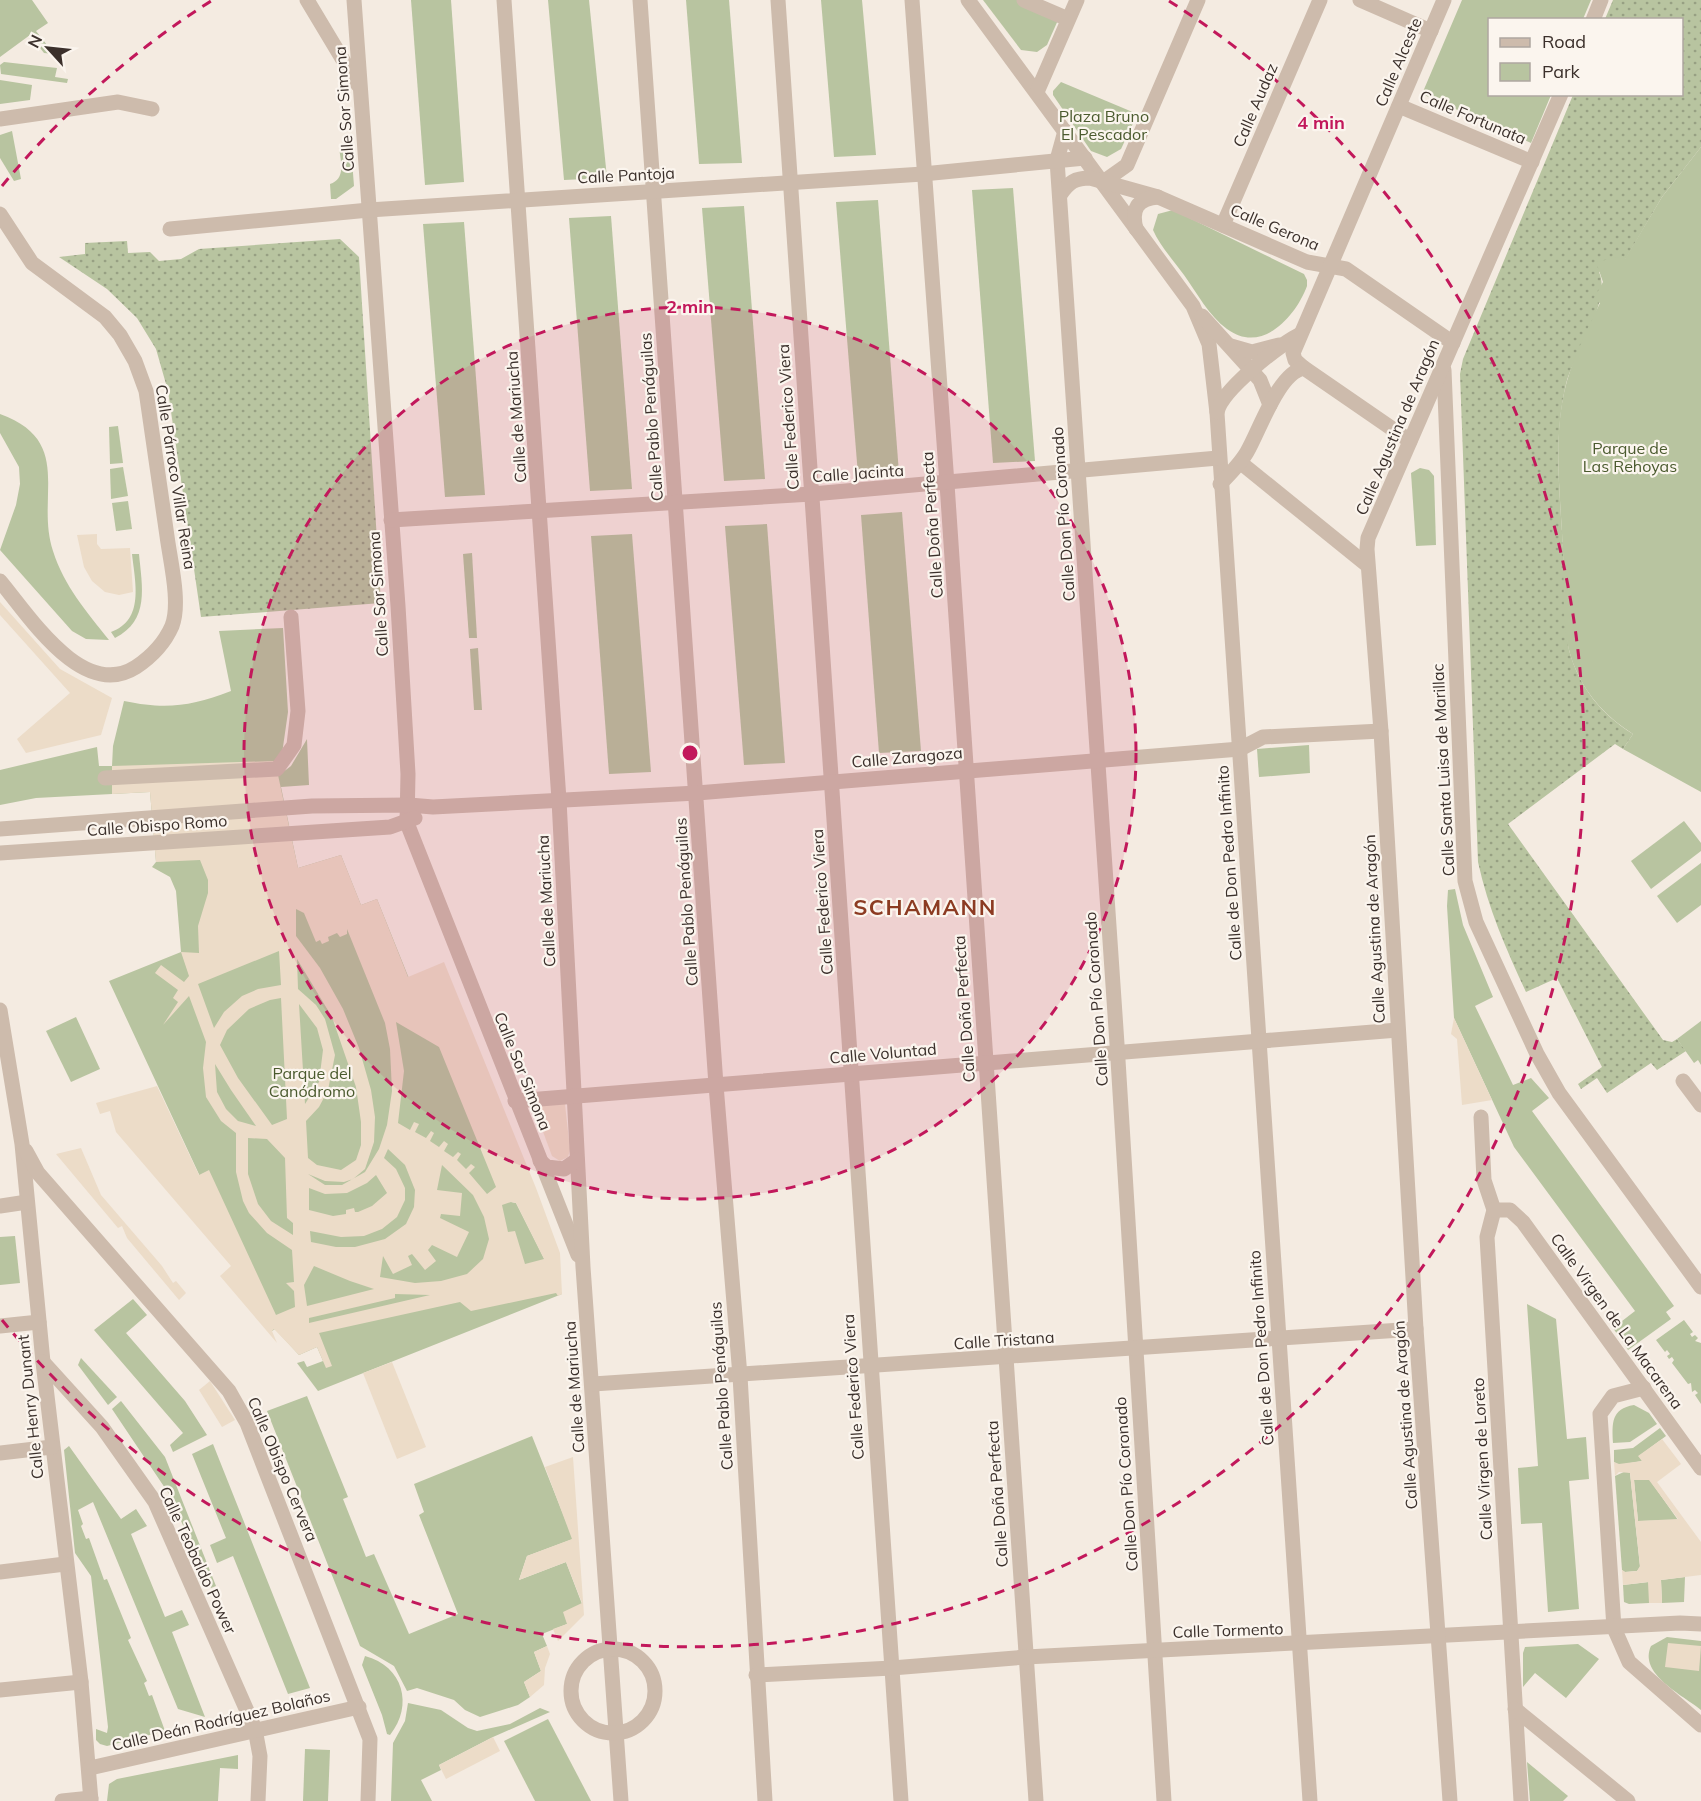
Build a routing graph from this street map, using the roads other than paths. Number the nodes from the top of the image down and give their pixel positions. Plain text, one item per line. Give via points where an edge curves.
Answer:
1 (307, 0) edge
2 (354, 0) edge
3 (504, 0) edge
4 (640, 0) edge
5 (778, 0) edge
6 (912, 0) edge
7 (968, 0) edge
8 (1024, 0) edge
9 (1077, 0) edge
10 (1198, 0) edge
11 (1320, 0) edge
12 (1360, 0) edge
13 (1444, 0) edge
14 (1601, 0) edge
15 (1594, 18) edge
16 (1068, 20) junction
17 (1431, 30) junction
18 (360, 90) junction
19 (1037, 92) junction
20 (1560, 96) edge
21 (1399, 106) junction
22 (152, 110) dead end
23 (0, 119) edge
24 (1065, 131) junction
25 (1085, 158) junction
26 (1057, 160) junction
27 (1532, 162) junction
28 (924, 174) junction
29 (791, 181) junction
30 (1103, 182) junction
31 (652, 192) junction
32 (1060, 195) junction
33 (1158, 197) junction
34 (518, 199) junction
35 (369, 210) junction
36 (0, 214) edge
37 (1223, 225) junction
38 (1136, 229) junction
39 (170, 230) dead end
40 (1330, 267) junction
41 (1193, 306) junction
42 (1299, 335) junction
43 (1285, 343) junction
44 (1453, 343) junction
45 (1230, 345) junction
46 (1443, 365) junction
47 (1304, 368) junction
48 (1254, 371) junction
49 (1270, 405) junction
50 (1217, 413) junction
51 (1410, 441) junction
52 (1218, 458) junction
53 (1240, 463) junction
54 (1078, 471) junction
55 (947, 484) junction
56 (1220, 484) junction
57 (812, 494) junction
58 (676, 503) junction
59 (541, 512) junction
60 (391, 520) junction
61 (1367, 565) junction
62 (0, 581) edge
63 (291, 617) dead end
64 (1381, 731) junction
65 (1240, 749) junction
66 (1098, 760) junction
67 (966, 771) junction
68 (105, 778) dead end
69 (831, 782) junction
70 (697, 793) junction
71 (559, 800) junction
72 (409, 805) junction
73 (433, 807) junction
74 (407, 823) junction
75 (0, 829) edge
76 (0, 853) edge
77 (0, 1010) edge
78 (1398, 1030) junction
79 (1258, 1042) junction
80 (1117, 1053) junction
81 (986, 1063) junction
82 (852, 1074) junction
83 (1683, 1081) dead end
84 (6, 1083) edge
85 (716, 1085) junction
86 (574, 1096) junction
87 (515, 1101) junction
88 (1701, 1105) edge
89 (1481, 1117) dead end
90 (22, 1144) junction
91 (577, 1160) junction
92 (540, 1161) junction
93 (27, 1202) junction
94 (0, 1206) edge
95 (1494, 1210) junction
96 (583, 1268) junction
97 (1701, 1287) edge
98 (39, 1322) junction
99 (0, 1326) edge
100 (1416, 1329) junction
101 (1278, 1339) junction
102 (1136, 1348) junction
103 (1006, 1358) junction
104 (43, 1362) junction
105 (870, 1365) junction
106 (740, 1376) junction
107 (593, 1384) junction
108 (1644, 1388) junction
109 (52, 1448) junction
110 (0, 1453) edge
111 (1701, 1468) edge
112 (66, 1564) junction
113 (0, 1572) edge
114 (1701, 1624) edge
115 (1614, 1628) junction
116 (1510, 1632) junction
117 (1438, 1637) junction
118 (1299, 1645) junction
119 (609, 1649) junction
120 (1155, 1651) junction
121 (1026, 1657) junction
122 (892, 1668) junction
123 (756, 1675) junction
124 (81, 1682) junction
125 (0, 1690) edge
126 (359, 1707) junction
127 (1515, 1708) junction
128 (1701, 1725) edge
129 (255, 1729) junction
130 (615, 1733) junction
131 (90, 1768) junction
132 (91, 1800) edge
133 (62, 1801) edge
134 (258, 1801) edge
135 (368, 1801) edge
136 (621, 1801) edge
137 (765, 1801) edge
138 (901, 1801) edge
139 (1035, 1801) edge
140 (1164, 1801) edge
141 (1310, 1801) edge
142 (1450, 1801) edge
143 (1521, 1801) edge
144 (1628, 1801) edge

1 - 18 street
2 - 18 street, Calle Sor Simona
3 - 34 street, Calle de Mariucha
4 - 31 street, Calle Pablo Penáguilas
5 - 29 street, Calle Federico Viera
6 - 28 street, Calle Doña Perfecta
7 - 19 street, Calle de Don Pedro Infinito
8 - 16 street
9 - 16 street
10 - 30 street via 1127,165
11 - 37 street, Calle Audaz
12 - 17 street
13 - 17 street, Calle Alceste
14 - 15 street
16 - 19 street
17 - 21 street, Calle Alceste
18 - 35 street, Calle Sor Simona
19 - 24 street, Calle de Don Pedro Infinito
20 - 27 street, Calle Agustina de Aragón
21 - 27 street, Calle Fortunata
21 - 40 street, Calle Alceste
22 - 23 street via 118,102
24 - 25 street, Calle de Don Pedro Infinito
24 - 26 street
25 - 26 street, Calle Pantoja
25 - 30 street, Calle de Don Pedro Infinito
26 - 28 street, Calle Pantoja
26 - 32 street, Calle Don Pío Coronado
27 - 44 street, Calle Agustina de Aragón
28 - 29 street, Calle Pantoja
28 - 55 street, Calle Doña Perfecta
29 - 31 street, Calle Pantoja
29 - 57 street, Calle Federico Viera
30 - 32 street via 1079,178
30 - 33 street, Calle Gerona
30 - 38 street, Calle de Don Pedro Infinito
31 - 34 street, Calle Pantoja
31 - 58 street, Calle Pablo Penáguilas
32 - 54 street, Calle Don Pío Coronado
33 - 37 street, Calle Gerona
33 - 38 street via 1137,204
34 - 35 street, Calle Pantoja
34 - 59 street, Calle de Mariucha
35 - 39 street, Calle Pantoja
35 - 60 street, Calle Sor Simona
36 - 62 street, Calle Párroco Villar Reina via 32,263 105,317 135,361 146,391 174,589 172,624 160,646 125,674 88,672 61,652
37 - 40 street, Calle Gerona via 1307,262
38 - 41 street, Calle de Don Pedro Infinito
40 - 42 street, Calle Alceste
40 - 44 street, Calle Gerona via 1346,269
41 - 45 street
41 - 50 street, Calle de Don Pedro Infinito via 1209,344
42 - 43 street
42 - 47 street, Calle Alceste via 1293,353
43 - 45 street via 1252,352
43 - 48 street
44 - 46 street, Calle Agustina de Aragón
45 - 48 street
46 - 51 street, Calle Agustina de Aragón
46 - 97 street, Calle Santa Luisa de Marillac via 1465,881 1476,922 1537,1054 1560,1093
47 - 49 street via 1286,380
47 - 51 street
48 - 49 street
48 - 50 street via 1222,399
49 - 53 street
50 - 52 street, Calle de Don Pedro Infinito
51 - 61 street, Calle Agustina de Aragón via 1368,538
52 - 54 street, Calle Jacinta
52 - 56 street, Calle de Don Pedro Infinito
53 - 56 street
53 - 61 street
54 - 55 street, Calle Jacinta
54 - 66 street, Calle Don Pío Coronado
55 - 57 street, Calle Jacinta
55 - 67 street, Calle Doña Perfecta
56 - 65 street, Calle de Don Pedro Infinito
57 - 58 street, Calle Jacinta
57 - 69 street, Calle Federico Viera
58 - 59 street, Calle Jacinta
58 - 70 street, Calle Pablo Penáguilas
59 - 60 street, Calle Jacinta
59 - 71 street, Calle de Mariucha
60 - 72 street, Calle Sor Simona
61 - 64 street, Calle Agustina de Aragón
63 - 68 street via 298,711 294,745 277,769
64 - 65 street, Calle Zaragoza via 1263,737
64 - 78 street, Calle Agustina de Aragón
65 - 66 street, Calle Zaragoza
65 - 79 street, Calle de Don Pedro Infinito
66 - 67 street, Calle Zaragoza
66 - 80 street, Calle Don Pío Coronado
67 - 69 street, Calle Zaragoza
67 - 81 street, Calle Doña Perfecta
69 - 70 street, Calle Zaragoza
69 - 82 street, Calle Federico Viera
70 - 71 street, Calle Zaragoza
70 - 85 street, Calle Pablo Penáguilas
71 - 73 street, Calle Zaragoza
71 - 86 street, Calle de Mariucha
72 - 73 street, Calle Zaragoza
72 - 74 street, Calle Sor Simona
72 - 75 street, Calle Obispo Romo via 312,806
73 - 74 street
74 - 76 street, Calle Obispo Romo
74 - 87 street, Calle Sor Simona
77 - 84 street, Calle Henry Dunant
78 - 79 street, Calle Voluntad
78 - 100 street, Calle Agustina de Aragón
79 - 80 street, Calle Voluntad
79 - 101 street, Calle de Don Pedro Infinito
80 - 81 street, Calle Voluntad
80 - 102 street, Calle Don Pío Coronado
81 - 82 street, Calle Voluntad
81 - 103 street, Calle Doña Perfecta
82 - 85 street, Calle Voluntad
82 - 105 street, Calle Federico Viera
83 - 88 street
84 - 90 street, Calle Henry Dunant
85 - 86 street, Calle Voluntad
85 - 106 street, Calle Pablo Penáguilas
86 - 87 street, Calle Voluntad
86 - 91 street, Calle de Mariucha
87 - 92 street, Calle Sor Simona
89 - 95 street via 1484,1180
90 - 93 street, Calle Henry Dunant
90 - 126 street, Calle Obispo Cervera via 38,1173 229,1391 247,1423
91 - 92 street via 564,1169
91 - 96 street, Calle de Mariucha
92 - 96 street, Calle Sor Simona
93 - 94 street
93 - 98 street, Calle Henry Dunant
95 - 108 street, Calle Virgen de La Macarena via 1509,1210 1523,1222
95 - 116 street, Calle Virgen de Loreto via 1487,1238
96 - 107 street, Calle de Mariucha
98 - 99 street
98 - 104 street, Calle Henry Dunant
100 - 101 street, Calle Tristana
100 - 117 street, Calle Agustina de Aragón
101 - 102 street, Calle Tristana
101 - 118 street, Calle de Don Pedro Infinito
102 - 103 street, Calle Tristana
102 - 120 street, Calle Don Pío Coronado
103 - 105 street, Calle Tristana
103 - 121 street, Calle Doña Perfecta
104 - 109 street, Calle Henry Dunant
104 - 129 street, Calle Teobaldo Power via 102,1427 154,1502
105 - 106 street, Calle Tristana
105 - 122 street, Calle Federico Viera
106 - 107 street, Calle Tristana
106 - 123 street, Calle Pablo Penáguilas
107 - 119 street, Calle de Mariucha
108 - 111 street, Calle Virgen de La Macarena
108 - 115 street via 1613,1396 1600,1414
109 - 110 street
109 - 112 street, Calle Henry Dunant
112 - 113 street
112 - 124 street, Calle Henry Dunant
114 - 115 street, Calle Tormento
115 - 116 street, Calle Tormento
115 - 128 street via 1629,1662
116 - 117 street, Calle Tormento
116 - 127 street, Calle Virgen de Loreto
117 - 118 street, Calle Tormento
117 - 142 street, Calle Agustina de Aragón
118 - 120 street, Calle Tormento
118 - 141 street, Calle de Don Pedro Infinito
119 - 130 street, Calle de Mariucha
119 - 130 street via 583,1661 571,1687 578,1715 588,1725
119 - 130 street via 629,1653 645,1664 655,1688 648,1713 628,1730
120 - 121 street, Calle Tormento
120 - 140 street, Calle Don Pío Coronado
121 - 122 street, Calle Tormento
121 - 139 street, Calle Doña Perfecta
122 - 123 street, Calle Tormento
122 - 138 street, Calle Federico Viera
123 - 137 street, Calle Pablo Penáguilas
124 - 125 street
124 - 131 street, Calle Henry Dunant
126 - 129 street, Calle Deán Rodríguez Bolaños
126 - 135 street, Calle Obispo Cervera via 370,1739
127 - 143 street, Calle Virgen de Loreto
127 - 144 street
129 - 131 street, Calle Deán Rodríguez Bolaños
129 - 134 street, Calle Teobaldo Power via 260,1756
130 - 136 street, Calle de Mariucha
131 - 132 street, Calle Henry Dunant
132 - 133 street

